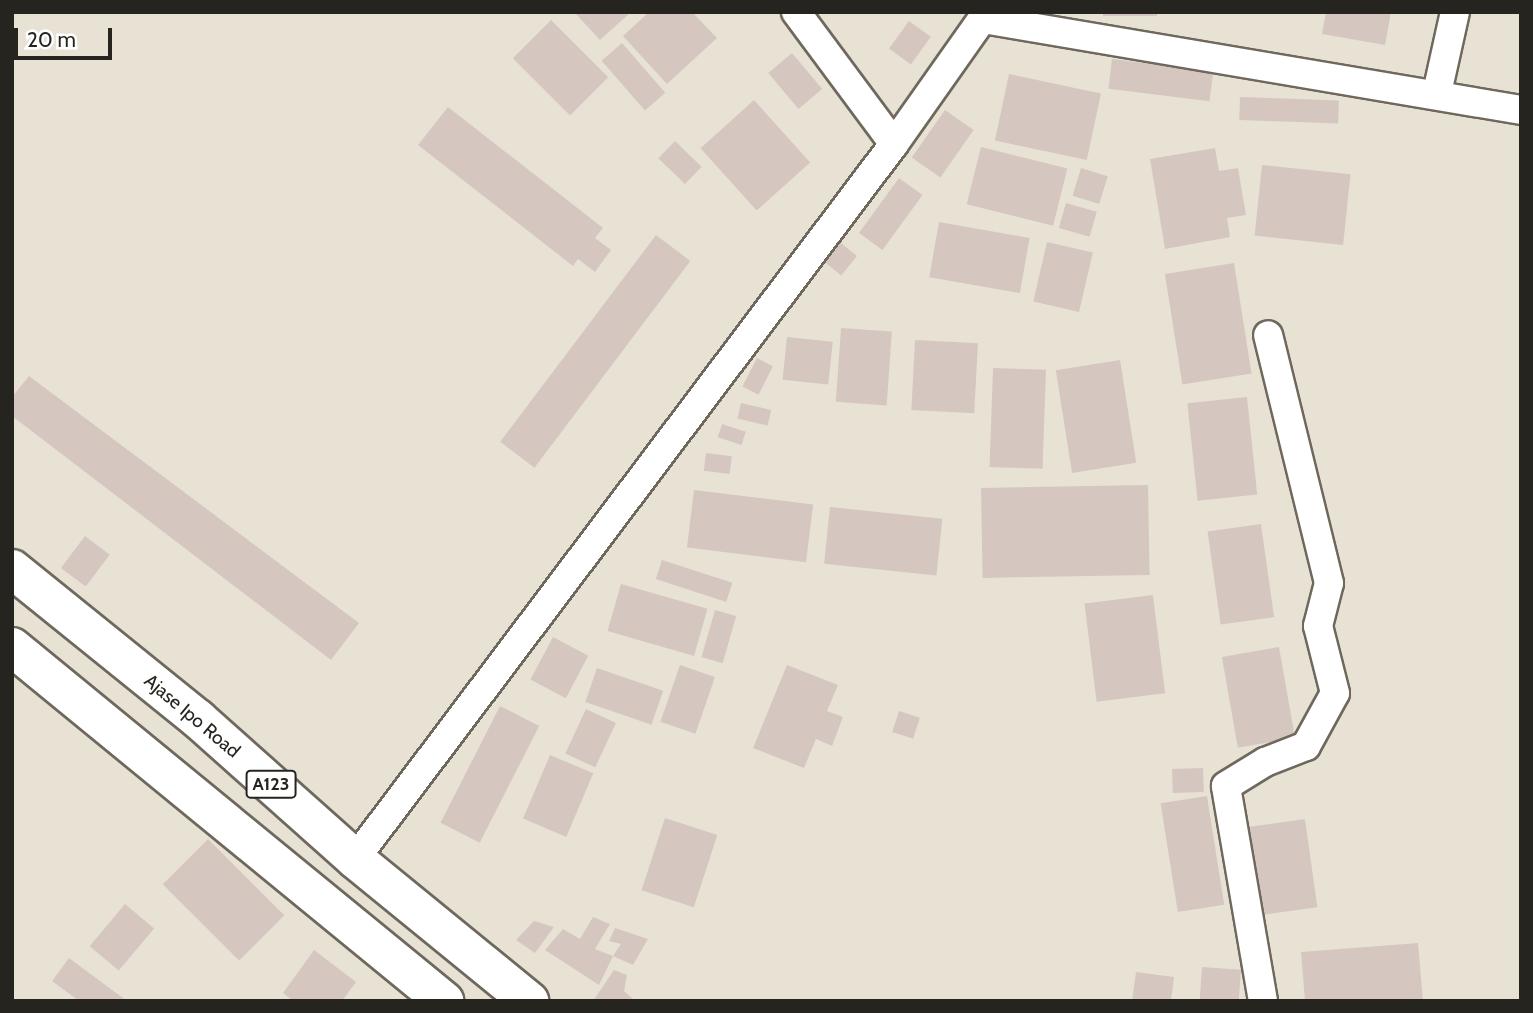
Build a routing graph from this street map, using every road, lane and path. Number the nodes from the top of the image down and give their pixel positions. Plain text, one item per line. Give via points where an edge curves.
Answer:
1 (796, 12) edge
2 (1455, 12) edge
3 (985, 15) edge
4 (1437, 93) junction
5 (1521, 110) edge
6 (894, 144) junction
7 (1268, 335) dead end
8 (12, 569) edge
9 (12, 647) edge
10 (355, 859) junction
11 (444, 1001) edge
12 (529, 1001) edge
13 (1263, 1001) edge

1 - 6 street
2 - 4 street
3 - 4 street
3 - 6 street
4 - 5 street
6 - 10 street
7 - 13 street via 1329,583 1318,626 1335,693 1306,746 1226,786
8 - 10 highway, Ajase Ipo Road / A123 via 198,719
9 - 11 highway
10 - 12 highway, Ajase Ipo Road / A123

